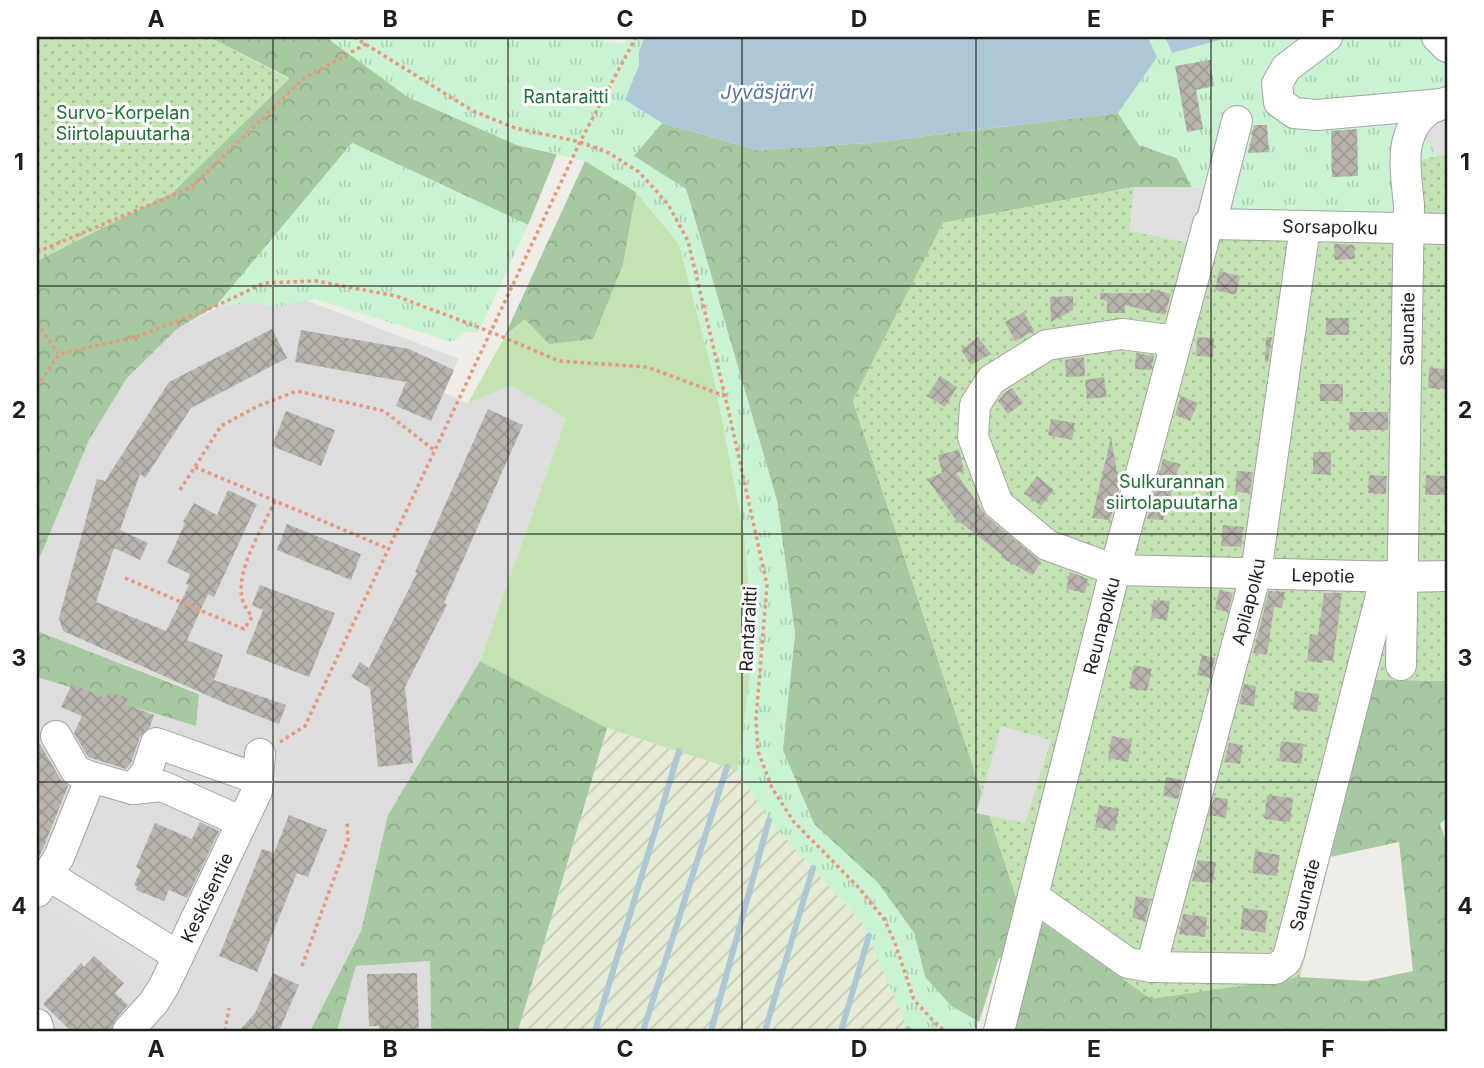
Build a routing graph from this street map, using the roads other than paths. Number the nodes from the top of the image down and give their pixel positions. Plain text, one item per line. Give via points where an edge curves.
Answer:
1 (1327, 37) edge
2 (1437, 37) edge
3 (1447, 47) edge
4 (1445, 103) edge
5 (1237, 121) dead end
6 (1211, 224) junction
7 (1305, 226) junction
8 (1409, 228) junction
9 (1447, 229) edge
10 (1177, 341) junction
11 (1115, 570) junction
12 (1256, 573) junction
13 (1447, 576) edge
14 (1394, 577) junction
15 (1401, 665) dead end
16 (57, 736) dead end
17 (91, 777) junction
18 (133, 789) junction
19 (243, 822) junction
20 (42, 883) edge
21 (1033, 896) junction
22 (178, 956) junction
23 (1151, 967) junction
24 (37, 1024) edge
25 (40, 1031) edge
26 (128, 1031) edge
27 (999, 1031) edge

1 - 4 street via 1286,68 1277,84 1279,102 1294,113 1317,115
2 - 3 street
4 - 8 street, Saunatie via 1427,111 1406,141
5 - 6 street, Reunapolku
6 - 7 street, Sorsapolku
6 - 10 street, Reunapolku
7 - 8 street, Sorsapolku
7 - 12 street, Apilapolku
8 - 9 street, Sorsapolku
8 - 14 street, Saunatie
10 - 11 street, Reunapolku
10 - 11 street, Lepotie via 1122,334 1047,345 991,380 975,405 973,438 998,504 1047,545
11 - 12 street, Lepotie
11 - 21 street, Reunapolku
12 - 14 street, Lepotie
12 - 23 street, Apilapolku
13 - 14 street, Lepotie
14 - 15 street
14 - 23 street, Saunatie via 1289,954 1275,969
16 - 17 street via 76,771
17 - 18 street
17 - 20 street via 59,857
18 - 19 street via 162,786
18 - 19 street, Keskisentie via 147,771 156,743 259,767 257,791
19 - 22 street, Keskisentie
20 - 22 street
21 - 23 street via 1128,963
21 - 27 street, Reunapolku
22 - 26 street, Keskisentie via 154,1002
24 - 25 street

